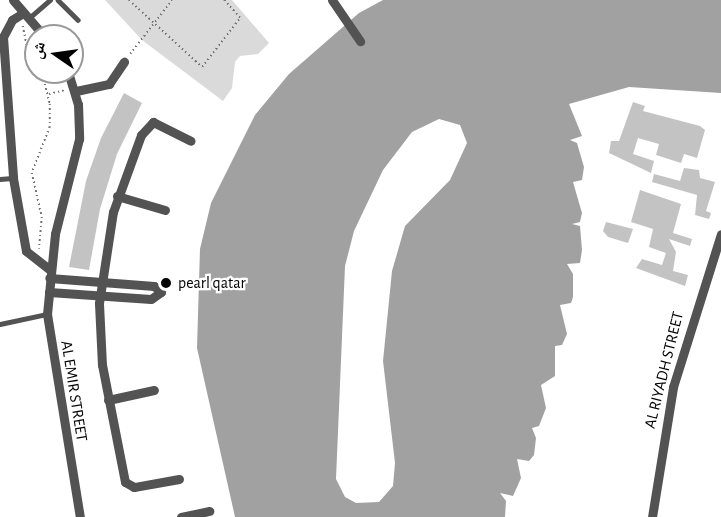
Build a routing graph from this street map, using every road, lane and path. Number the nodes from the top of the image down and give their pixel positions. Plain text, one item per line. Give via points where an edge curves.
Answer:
1 (13, 0) edge
2 (50, 0) edge
3 (58, 0) edge
4 (129, 0) edge
5 (172, 0) edge
6 (224, 0) edge
7 (332, 0) edge
8 (26, 16) junction
9 (78, 20) dead end
10 (33, 24) edge
11 (152, 25) junction
12 (1, 41) edge
13 (360, 41) dead end
14 (124, 62) joint
15 (73, 84) edge
16 (75, 90) junction
17 (48, 94) junction
18 (191, 141) dead end
19 (13, 178) junction
20 (0, 179) edge
21 (117, 196) junction
22 (165, 210) dead end
23 (721, 234) edge
24 (37, 263) junction
25 (50, 274) junction
26 (101, 282) junction
27 (49, 292) junction
28 (100, 296) junction
29 (47, 314) junction
30 (0, 324) edge
31 (154, 390) dead end
32 (108, 400) junction
33 (179, 479) dead end
34 (209, 511) dead end
35 (80, 517) edge
36 (181, 517) edge
37 (652, 517) edge

1 - 8 street
2 - 8 lane
3 - 9 lane
4 - 11 path
5 - 11 path
6 - 11 path via 240,18 202,67
7 - 13 street
8 - 10 street
8 - 12 street via 8,25
8 - 17 path via 29,57
11 - 14 path
12 - 19 street
14 - 16 street via 109,84
15 - 16 street, AL EMIR STREET
16 - 17 path
16 - 25 street, AL EMIR STREET via 79,140 58,213
17 - 24 path via 50,127 32,173 42,217
18 - 21 street via 157,122 149,123
19 - 20 lane
19 - 24 street via 22,241
21 - 22 street
21 - 26 street
23 - 37 street, AL RIYADH STREET via 673,387
24 - 25 street
25 - 26 street
25 - 27 street, AL EMIR STREET
26 - 28 street
26 - 28 street via 154,286 161,292 150,300
27 - 28 street
27 - 29 street, AL EMIR STREET
28 - 32 street
29 - 30 lane
29 - 35 street, AL EMIR STREET
31 - 32 street
32 - 33 street via 128,484
34 - 36 street

